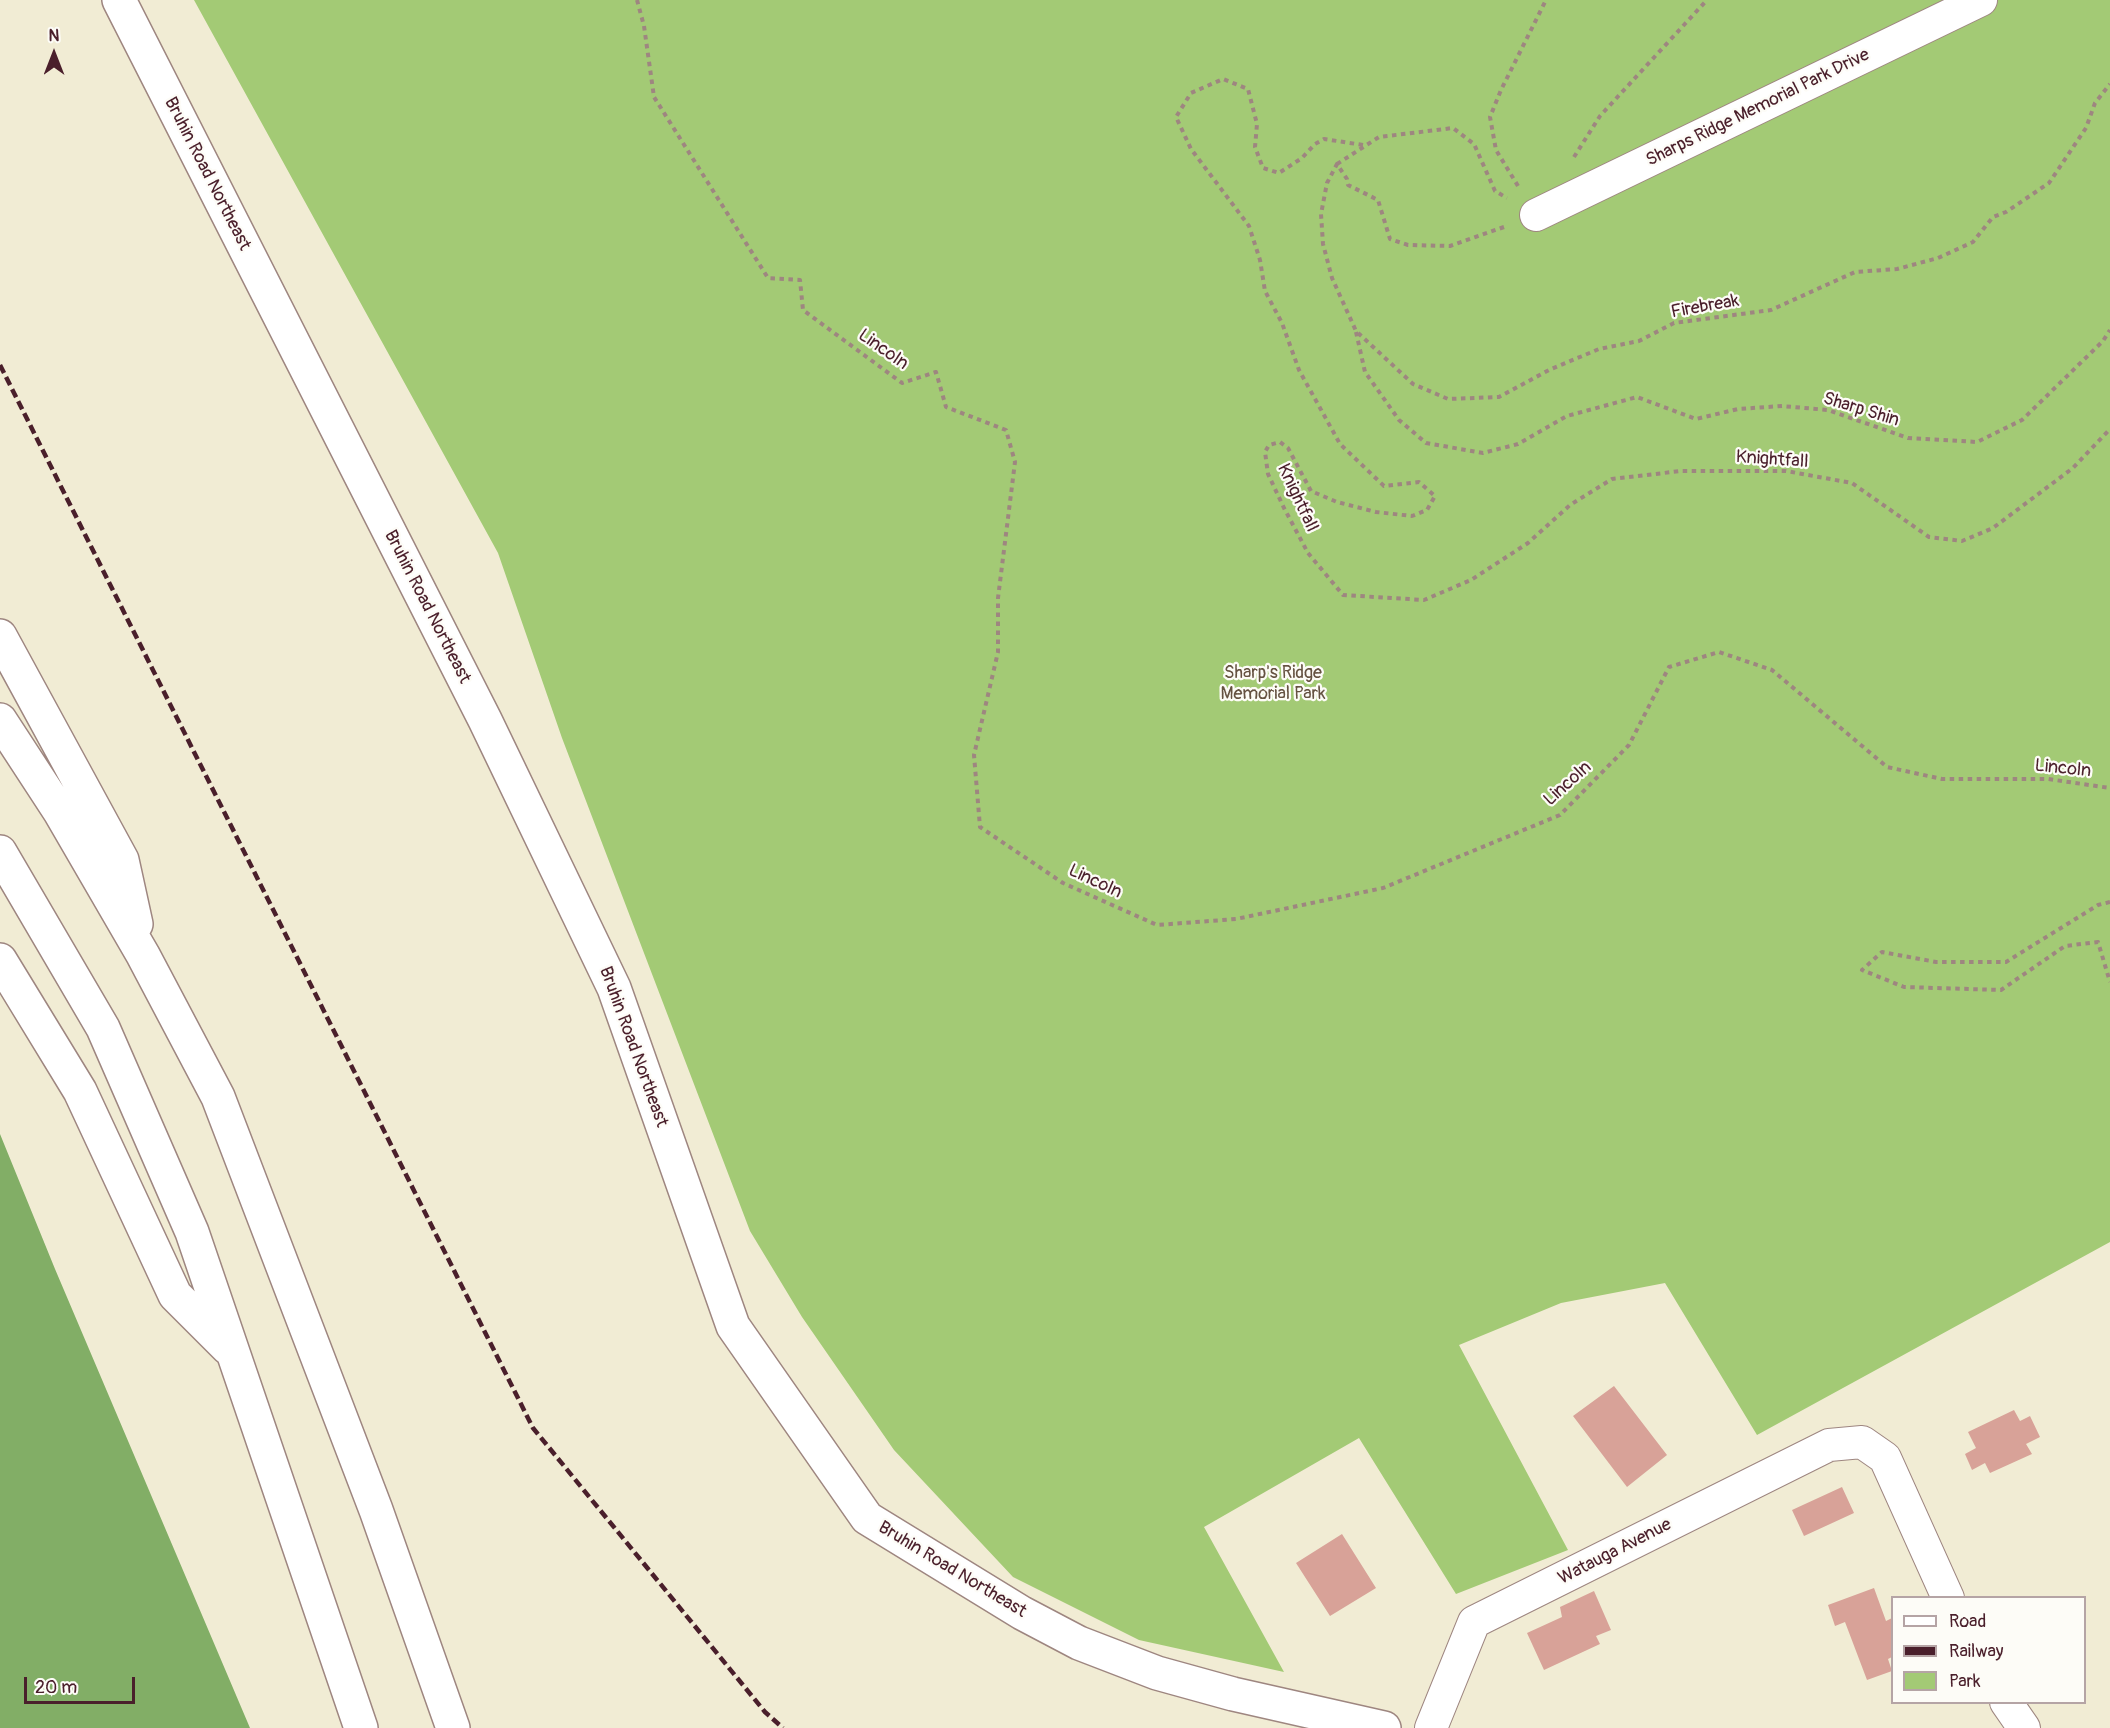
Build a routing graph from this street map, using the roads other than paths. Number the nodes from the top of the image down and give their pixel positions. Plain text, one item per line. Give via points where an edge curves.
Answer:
1 (119, 0) edge
2 (1981, 0) edge
3 (1536, 215) road end
4 (0, 636) edge
5 (0, 720) edge
6 (0, 852) edge
7 (143, 955) junction
8 (0, 960) edge
9 (236, 1356) junction
10 (1947, 1596) edge
11 (2007, 1704) edge
12 (361, 1728) edge
13 (453, 1728) edge
14 (1384, 1728) edge
15 (1431, 1728) edge
16 (2024, 1728) edge

1 - 14 main road, Bruhin Road Northeast via 485,720 614,988 733,1326 867,1518 1022,1614 1079,1643 1157,1673
2 - 3 street, Sharps Ridge Memorial Park Drive
4 - 7 main road via 122,860
5 - 7 main road via 60,812
6 - 9 main road via 103,1028 192,1232
7 - 13 main road via 218,1097 376,1510
8 - 9 main road via 80,1091 175,1295
9 - 12 main road
10 - 15 street, Watauga Avenue via 1885,1458 1862,1442 1829,1445 1474,1622
11 - 16 street

